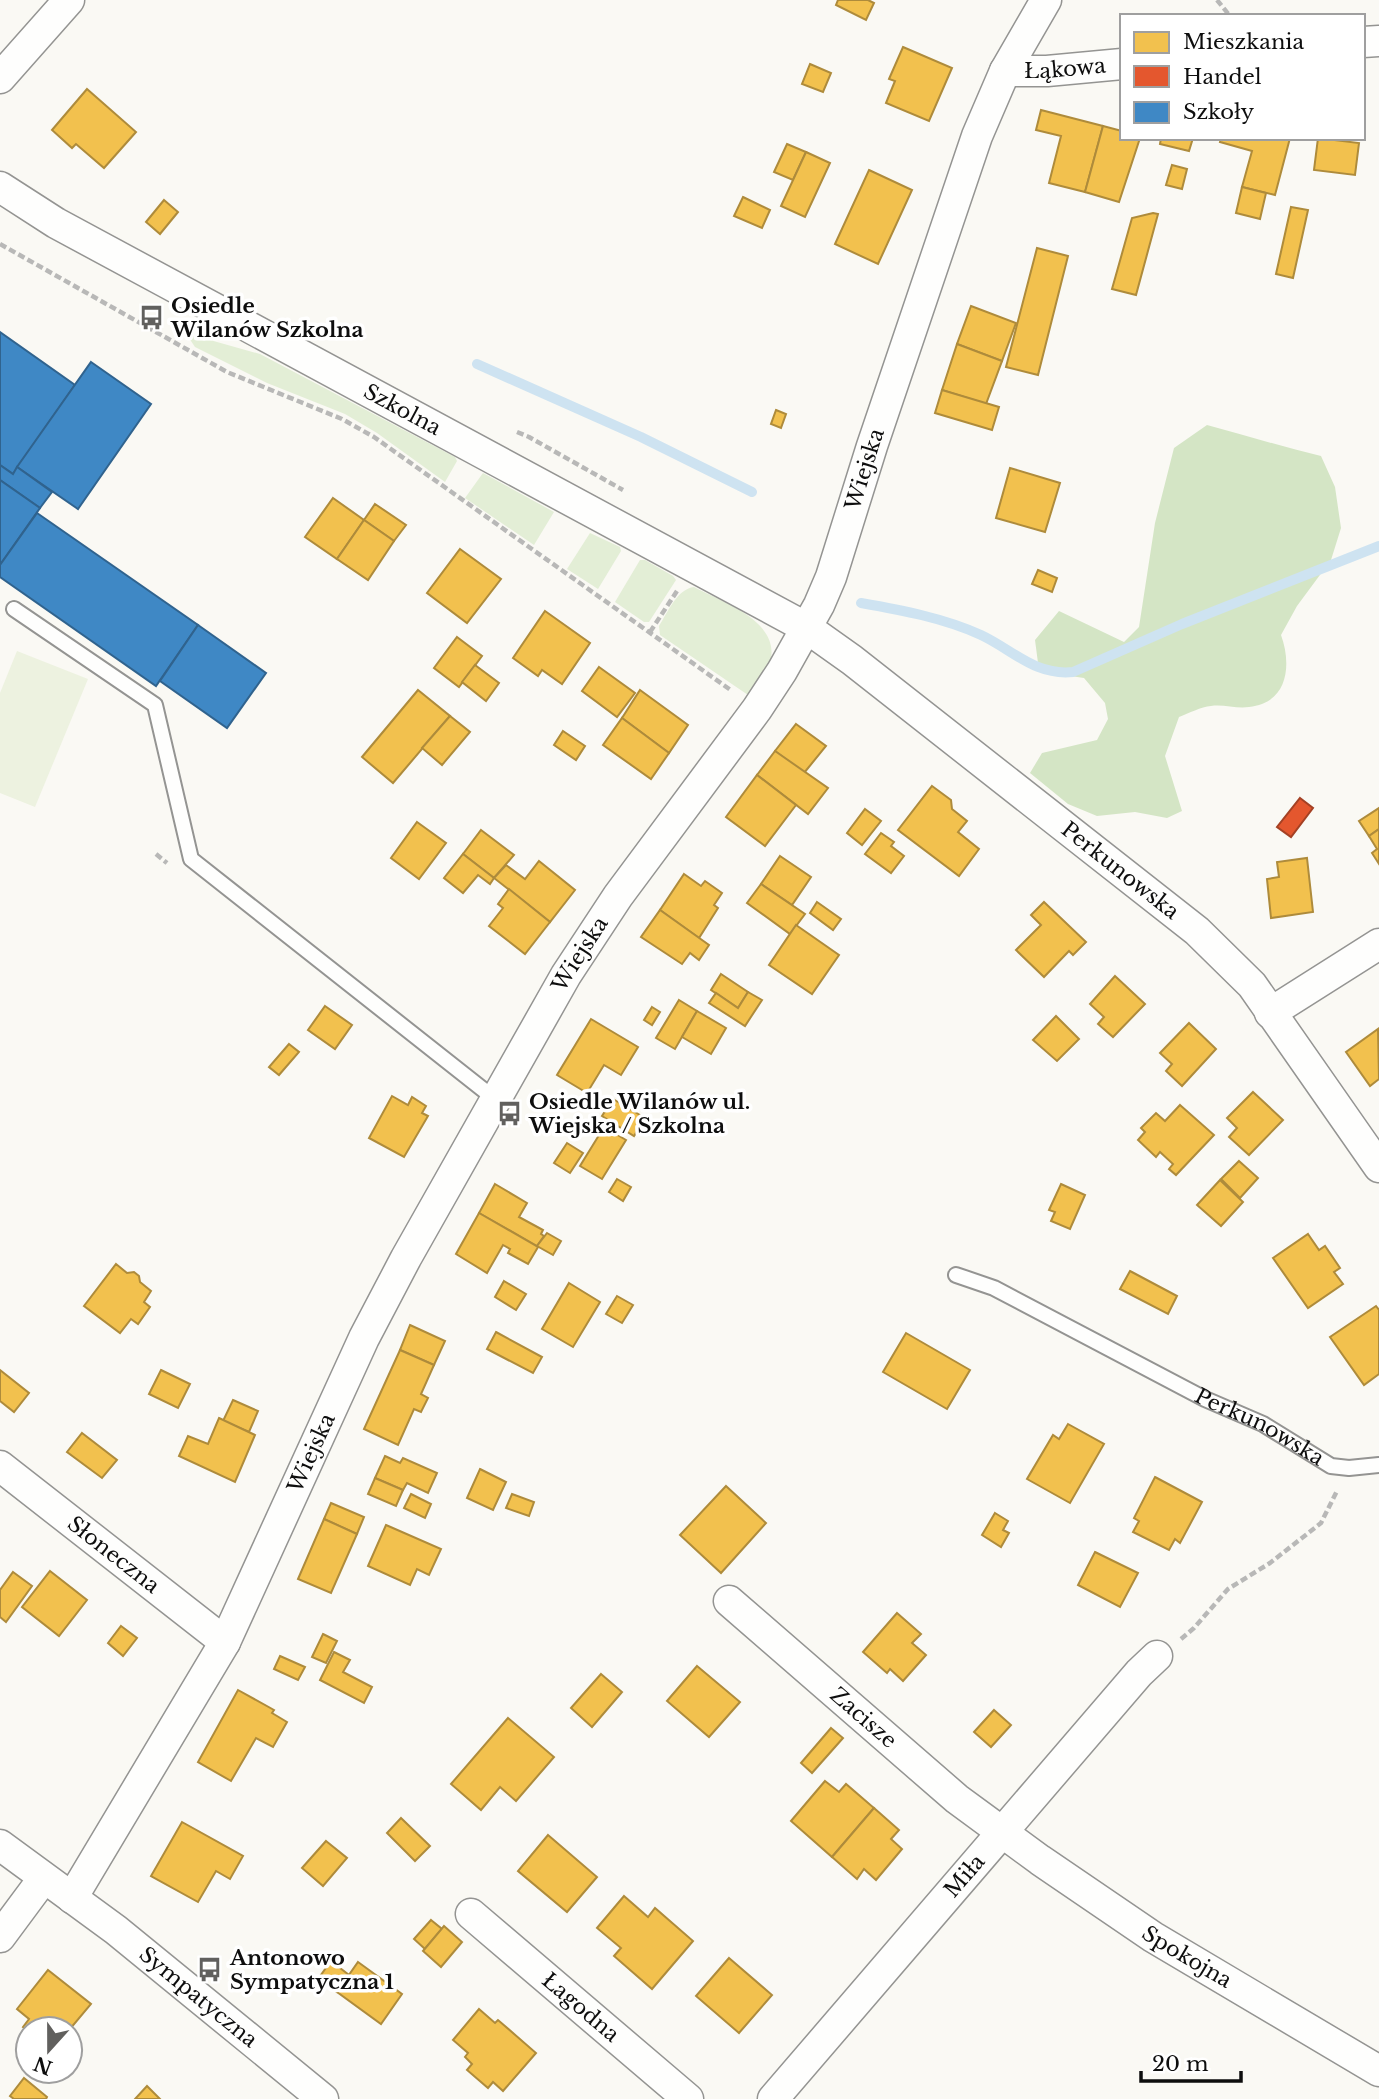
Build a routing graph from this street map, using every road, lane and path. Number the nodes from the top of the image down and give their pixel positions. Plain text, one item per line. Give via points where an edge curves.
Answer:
1 (69, 0) edge
2 (1046, 0) edge
3 (1217, 0) edge
4 (1228, 14) edge
5 (1120, 64) edge
6 (1005, 71) junction
7 (0, 78) edge
8 (0, 187) edge
9 (0, 244) edge
10 (13, 609) dead end
11 (807, 628) junction
12 (757, 709) junction
13 (1379, 944) edge
14 (1270, 1013) junction
15 (495, 1099) junction
16 (1379, 1167) edge
17 (956, 1275) dead end
18 (1379, 1465) edge
19 (0, 1466) edge
20 (1349, 1468) junction
21 (729, 1601) dead end
22 (225, 1642) junction
23 (1157, 1656) joint
24 (1003, 1831) junction
25 (0, 1845) edge
26 (43, 1879) junction
27 (72, 1898) junction
28 (471, 1914) dead end
29 (0, 1937) edge
30 (1379, 2071) edge
31 (323, 2099) edge
32 (688, 2099) edge
33 (773, 2099) edge

1 - 7 street
2 - 6 street, Wiejska
3 - 4 path
5 - 6 street, Łąkowa
6 - 11 street, Wiejska via 973,149 831,577
8 - 11 street, Szkolna via 56,223
9 - 12 path via 227,372 342,419 374,437
10 - 15 lane via 155,705 191,859
11 - 12 street, Wiejska
11 - 14 street, Perkunowska via 1197,930 1252,985
12 - 15 street, Wiejska via 584,945
13 - 14 street
14 - 16 street, Perkunowska
15 - 22 street, Wiejska via 364,1338
17 - 20 lane, Perkunowska via 994,1288 1205,1399 1263,1423 1331,1466
18 - 20 lane, Perkunowska
19 - 22 street, Słoneczna
20 - 23 path via 1321,1523 1228,1589 1194,1628
21 - 24 street, Zacisze via 957,1799
22 - 27 street, Wiejska
23 - 24 street, Miła
24 - 30 street, Spokojna via 1153,1937
24 - 33 street, Miła
25 - 26 street, Sympatyczna
26 - 27 street, Sympatyczna
26 - 29 street
27 - 31 street, Sympatyczna
28 - 32 street, Łagodna

